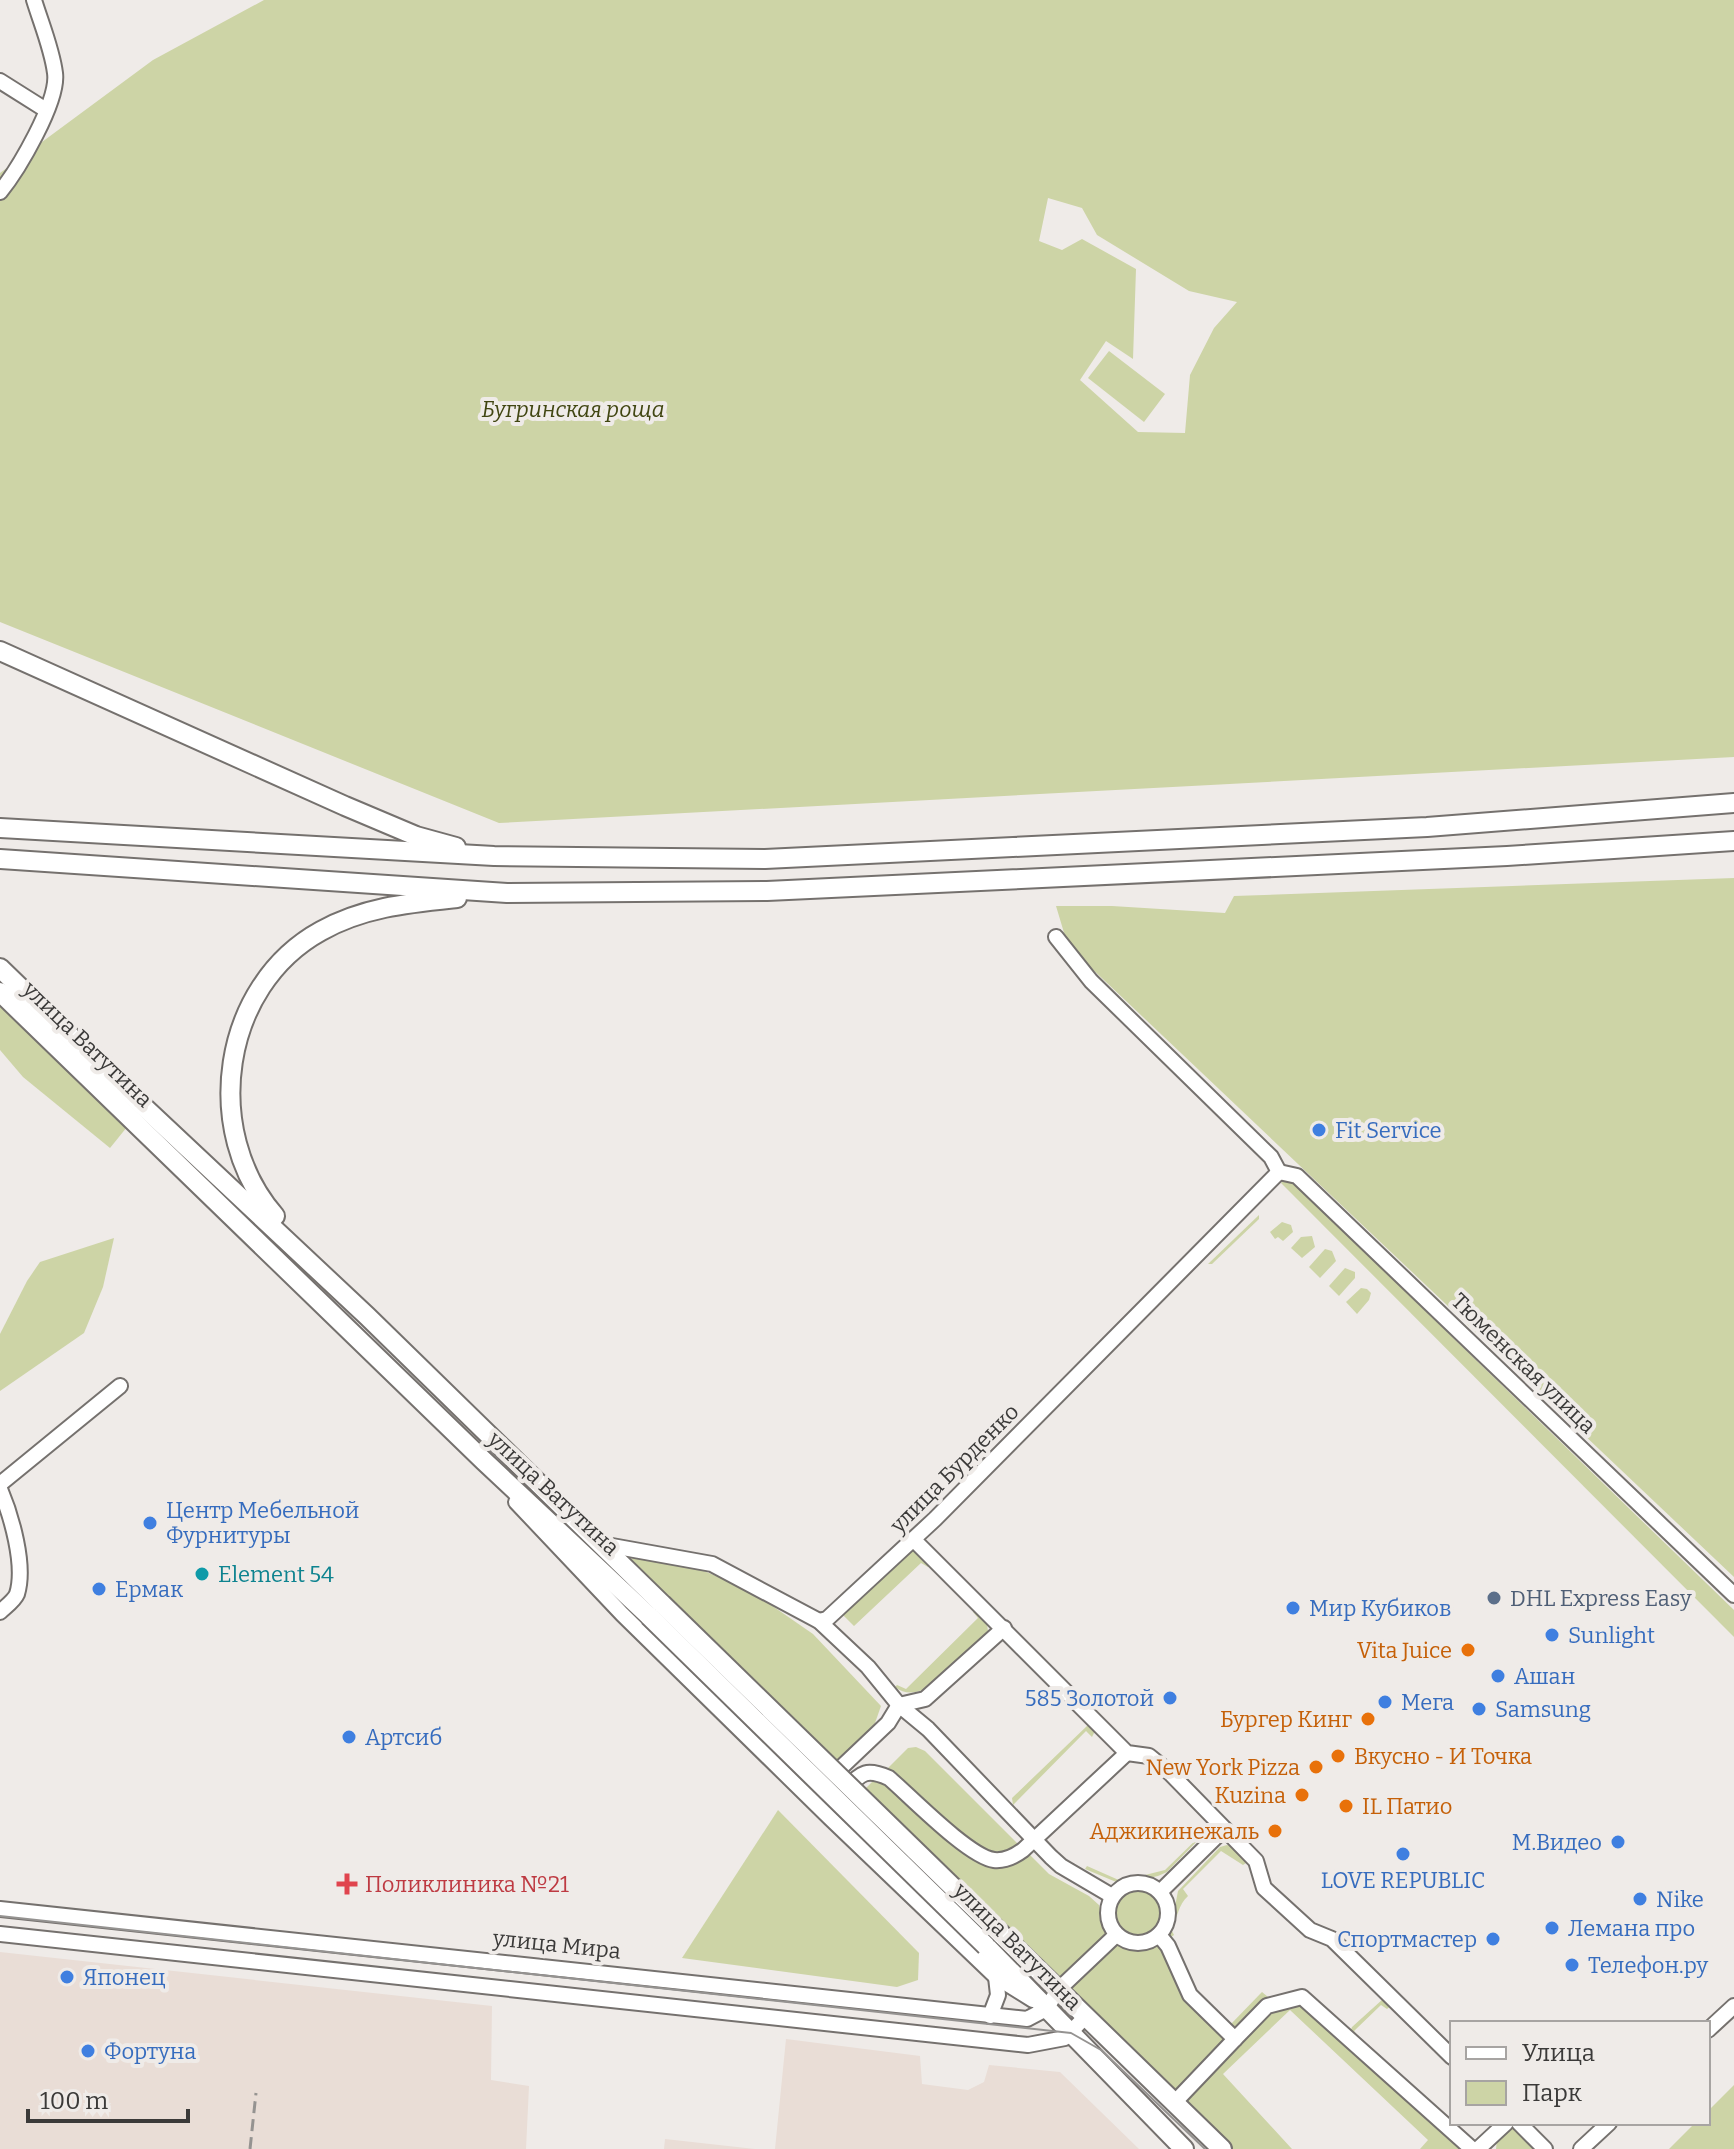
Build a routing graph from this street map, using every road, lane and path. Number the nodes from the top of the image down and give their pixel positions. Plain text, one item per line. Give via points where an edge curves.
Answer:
1 (34, 0) edge
2 (0, 81) edge
3 (46, 110) junction
4 (0, 192) edge
5 (0, 651) edge
6 (1734, 803) edge
7 (0, 828) edge
8 (1734, 841) edge
9 (494, 856) junction
10 (0, 859) edge
11 (507, 893) junction
12 (1056, 937) dead end
13 (0, 968) edge
14 (0, 992) edge
15 (1279, 1172) junction
16 (320, 1274) junction
17 (120, 1386) dead end
18 (484, 1461) junction
19 (0, 1487) edge
20 (914, 1540) junction
21 (601, 1544) junction
22 (1734, 1595) edge
23 (656, 1610) junction
24 (0, 1612) edge
25 (819, 1621) junction
26 (1004, 1628) junction
27 (899, 1705) junction
28 (1127, 1753) junction
29 (810, 1797) junction
30 (824, 1811) junction
31 (1224, 1829) junction
32 (1034, 1841) junction
33 (1160, 1892) junction
34 (1112, 1896) junction
35 (0, 1909) edge
36 (0, 1934) edge
37 (1116, 1935) junction
38 (1159, 1935) junction
39 (996, 1977) junction
40 (640, 1978) junction
41 (1058, 1990) junction
42 (638, 2003) junction
43 (1043, 2006) junction
44 (1734, 2006) edge
45 (990, 2016) junction
46 (1085, 2017) junction
47 (1710, 2028) edge
48 (1071, 2033) junction
49 (1235, 2039) junction
50 (1450, 2055) edge
51 (1174, 2103) junction
52 (1504, 2125) edge
53 (1521, 2125) edge
54 (1607, 2125) edge
55 (1184, 2149) edge
56 (1222, 2149) edge
57 (1475, 2149) edge
58 (1545, 2149) edge
59 (1581, 2149) edge

1 - 3 street via 56,75
2 - 3 street
3 - 4 street via 17,171
5 - 9 main road via 416,836
6 - 9 main road via 1427,827 765,859
7 - 9 main road
8 - 11 main road via 767,891
10 - 11 main road
11 - 16 main road via 395,904 320,931 288,954 262,983 243,1021 231,1078 231,1117 241,1159 259,1197
12 - 15 street via 1091,981 1271,1157
13 - 16 main road, улица Ватутина
14 - 18 main road, улица Ватутина
15 - 20 street, улица Бурденко
15 - 22 street, Тюменская улица via 1297,1176
16 - 21 main road, улица Ватутина
17 - 19 street
18 - 23 main road, улица Ватутина
18 - 29 street via 592,1582
19 - 24 street via 11,1515 19,1572 16,1596
20 - 25 street, улица Бурденко
20 - 26 street
21 - 23 main road, улица Ватутина
21 - 25 street via 712,1564
23 - 41 main road, улица Ватутина, bridge
23 - 43 main road, улица Ватутина, bridge
25 - 27 street
26 - 27 street via 925,1699
26 - 28 street
27 - 29 street via 888,1723
27 - 32 street
28 - 31 street via 1149,1756
28 - 32 street
29 - 30 street
30 - 32 street via 863,1772 875,1771 974,1852 995,1860 1014,1856
30 - 39 street
31 - 33 street
31 - 50 street via 1256,1861 1264,1888 1310,1930 1332,1939
32 - 34 street via 1061,1866
33 - 34 street via 1135,1883
33 - 38 street via 1168,1918
34 - 37 street via 1108,1920
35 - 40 street, улица Мира
36 - 42 street
37 - 38 street via 1143,1943
37 - 41 street
38 - 49 street via 1190,1995
39 - 43 street
39 - 45 street via 998,1995
40 - 42 street
40 - 45 street, улица Мира
41 - 43 street
41 - 46 main road
42 - 48 street via 1028,2045
43 - 45 street, улица Мира via 1027,2019
43 - 48 main road, улица Ватутина
44 - 47 street
46 - 48 street
46 - 51 main road
48 - 55 main road
49 - 51 street
49 - 57 street via 1267,2006 1302,1997
51 - 56 main road
52 - 57 street
53 - 58 street
54 - 59 street

